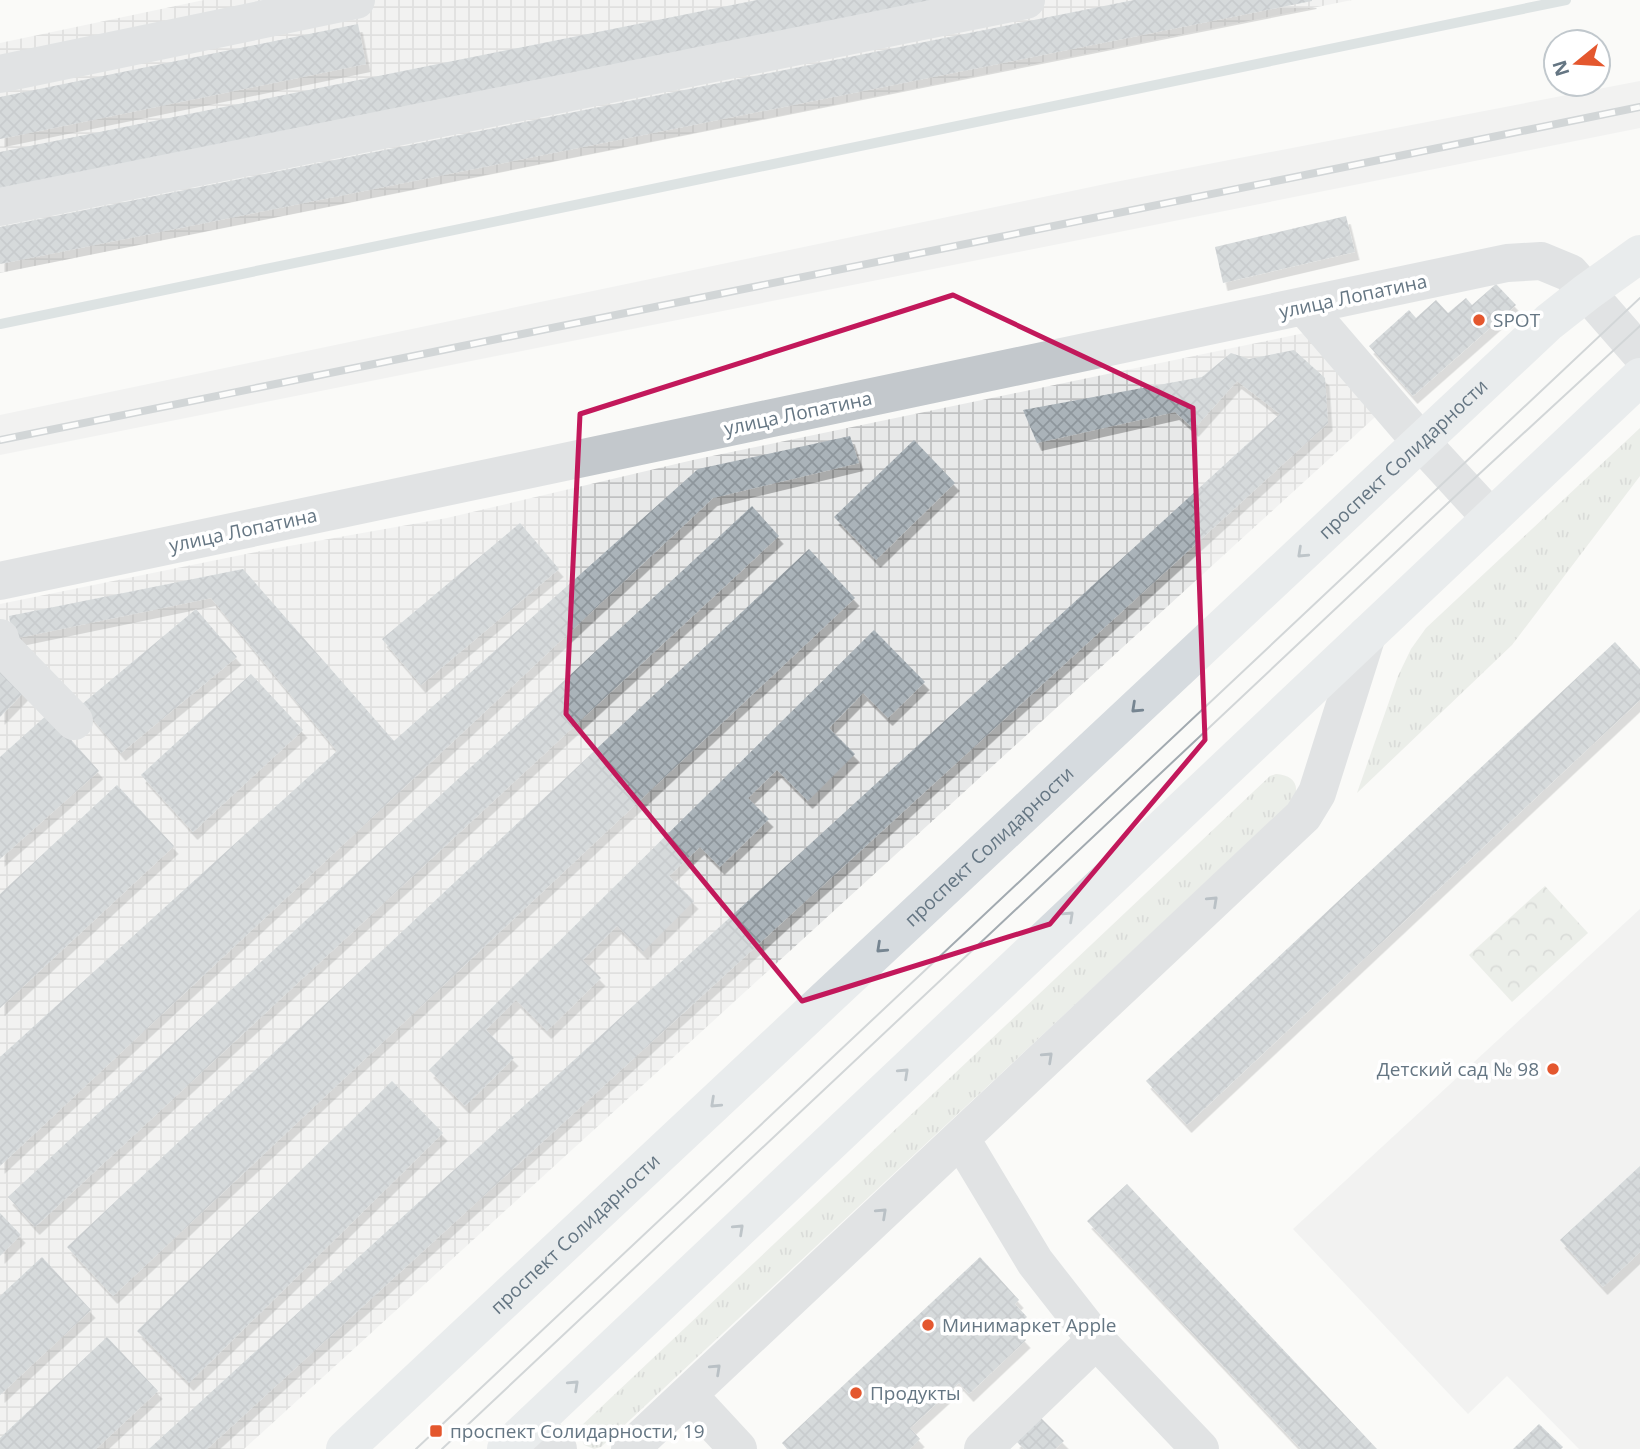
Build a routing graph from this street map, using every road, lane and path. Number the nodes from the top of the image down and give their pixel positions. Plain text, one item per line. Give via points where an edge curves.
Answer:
1 (356, 0) edge
2 (1008, 2) edge
3 (0, 74) edge
4 (0, 207) edge
5 (1640, 254) edge
6 (1587, 292) junction
7 (1304, 306) junction
8 (1640, 353) edge
9 (1640, 377) edge
10 (1422, 442) junction
11 (1491, 517) junction
12 (0, 581) edge
13 (1367, 635) junction
14 (0, 638) edge
15 (74, 721) dead end
16 (961, 1139) junction
17 (1096, 1340) junction
18 (688, 1395) junction
19 (532, 1441) edge
20 (345, 1449) edge
21 (630, 1449) edge
22 (738, 1449) edge
23 (983, 1449) edge
24 (1200, 1449) edge

1 - 3 street
2 - 4 street
5 - 6 main road, проспект Солидарности
6 - 7 street, улица Лопатина via 1570,273 1541,261 1518,262
6 - 8 street, улица Лопатина
6 - 10 main road, проспект Солидарности
7 - 10 street
7 - 12 street, улица Лопатина
9 - 11 main road
10 - 11 street
10 -> 20 main road, проспект Солидарности
11 - 13 main road
16 -> 13 street via 1303,816 1317,793
19 -> 13 main road
14 - 15 street via 2,647
16 - 17 street via 1035,1262
18 -> 16 street
17 - 23 street
17 - 24 street
18 - 21 street
18 - 22 street

